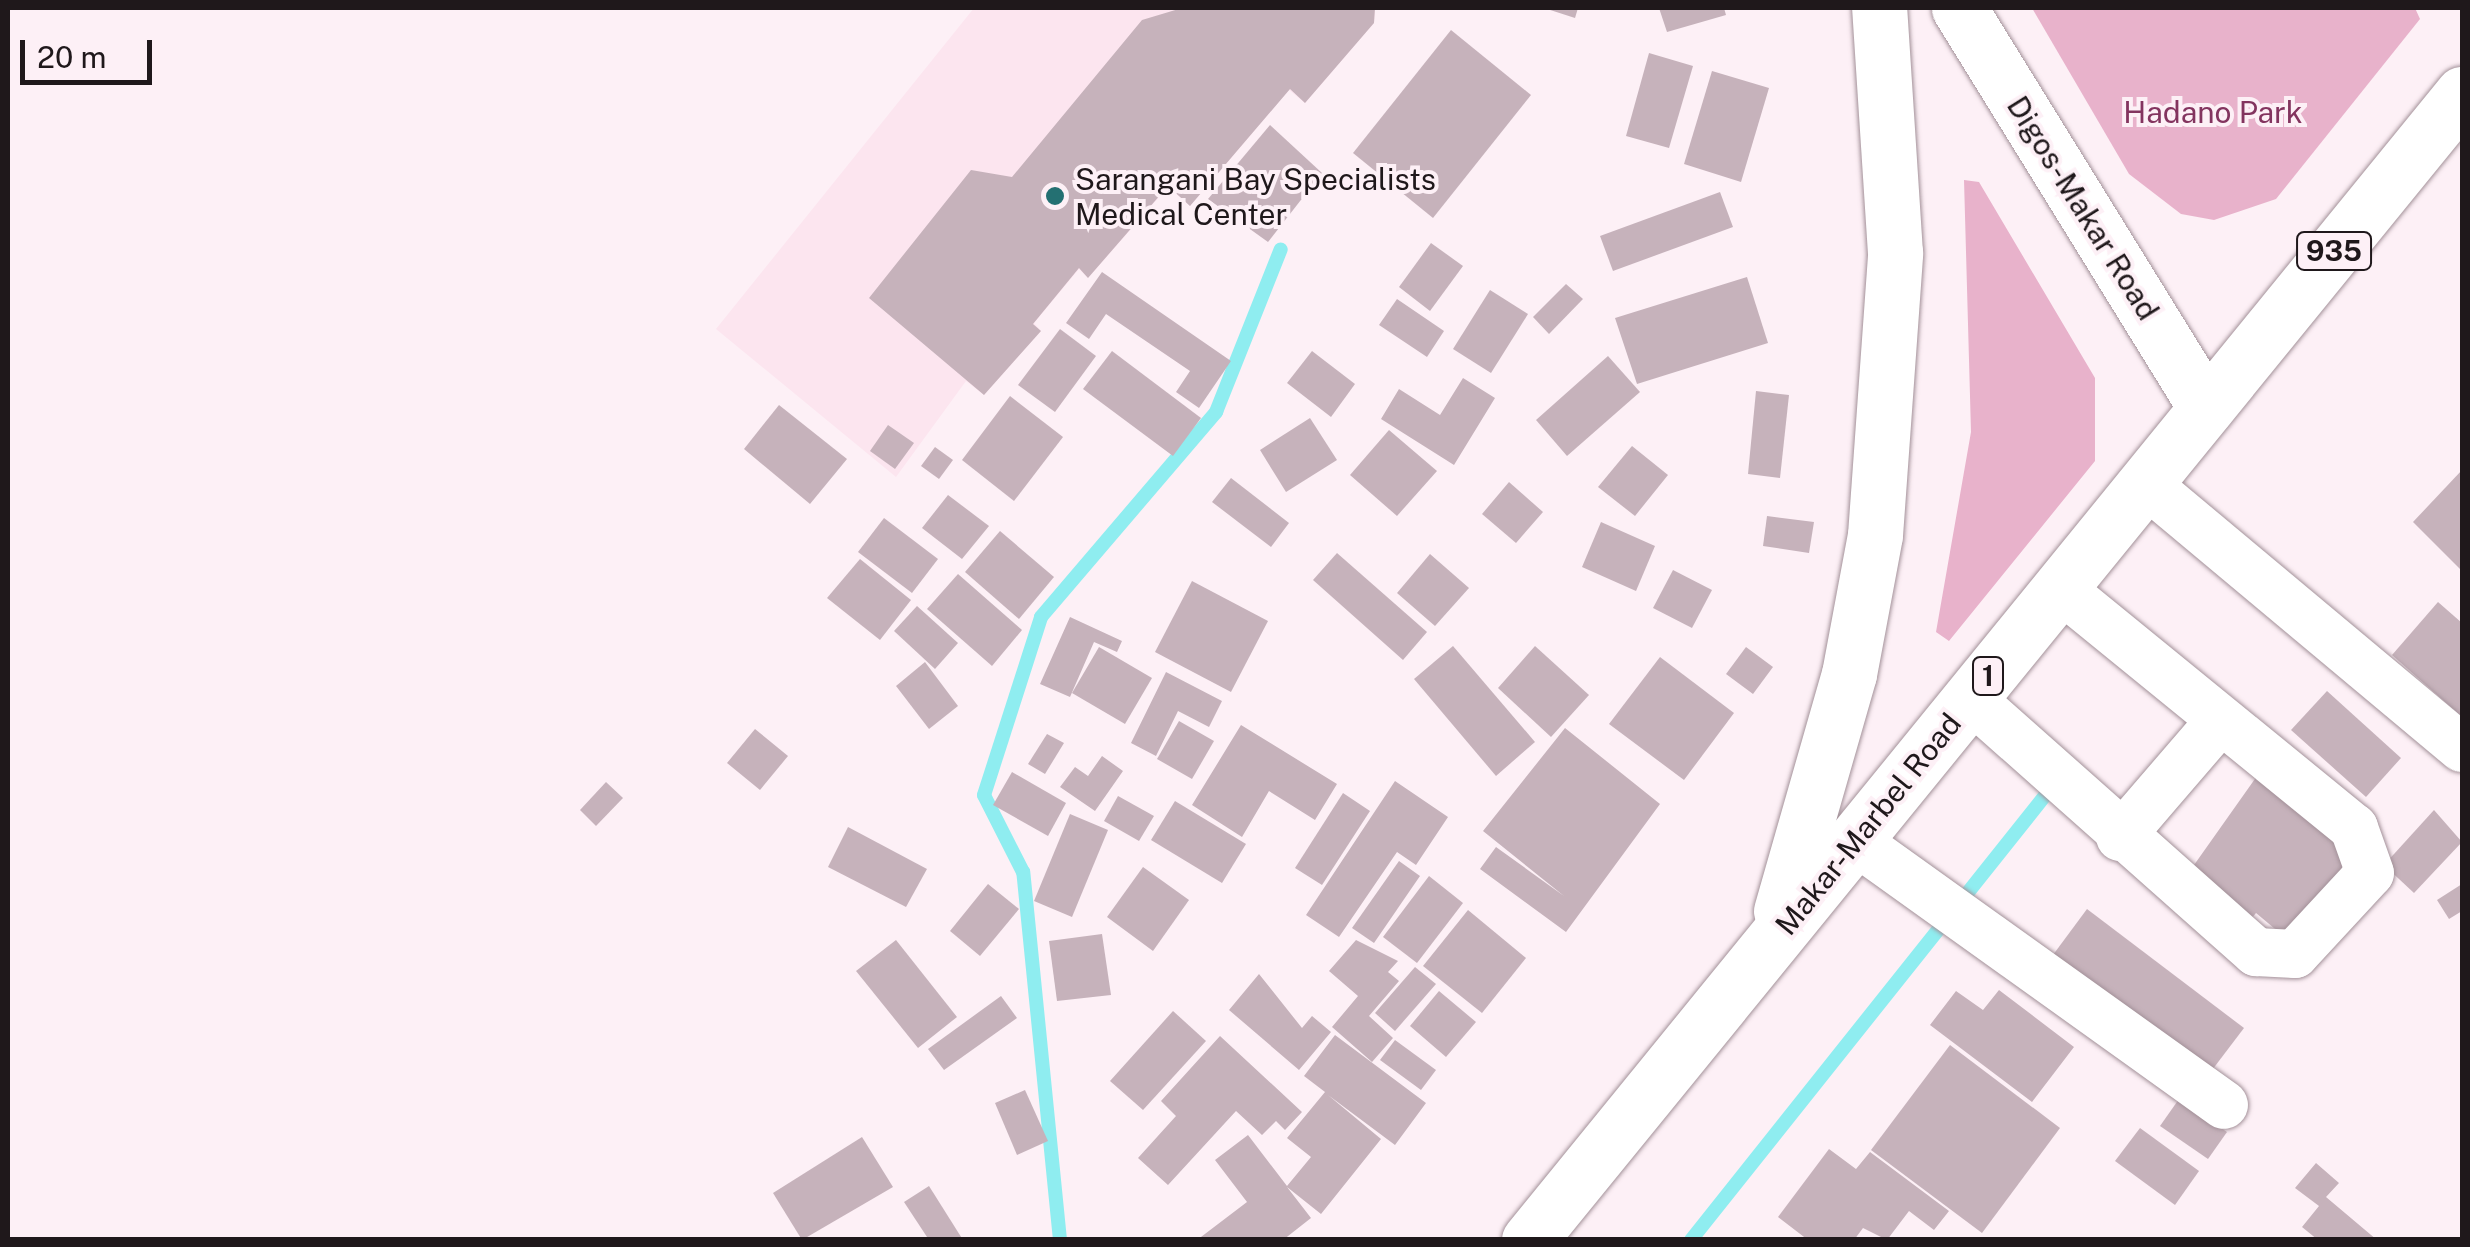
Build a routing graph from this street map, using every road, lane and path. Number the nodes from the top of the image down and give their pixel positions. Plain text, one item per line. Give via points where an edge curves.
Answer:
1 (1879, 8) edge
2 (1959, 8) edge
3 (2462, 94) edge
4 (2206, 408) junction
5 (2146, 483) junction
6 (2060, 588) junction
7 (1970, 698) junction
8 (2218, 722) junction
9 (2462, 748) edge
10 (2120, 837) junction
11 (1854, 840) junction
12 (1769, 945) junction
13 (2224, 1105) dead end
14 (1529, 1240) edge

1 - 12 main road via 1895,253 1875,535 1814,811
2 - 4 main road, Digos-Makar Road
3 - 4 main road, 935
4 - 5 main road, Makar-Marbel Road / 1
5 - 6 main road, Makar-Marbel Road / 1
5 - 9 street
6 - 7 main road, Makar-Marbel Road / 1
6 - 8 street
7 - 10 street
7 - 11 main road, Makar-Marbel Road / 1
8 - 10 street
8 - 10 street via 2354,828 2370,872 2295,954 2278,959 2256,952
11 - 12 main road, Makar-Marbel Road / 1
11 - 13 street
12 - 14 main road, Makar-Marbel Road / 1

